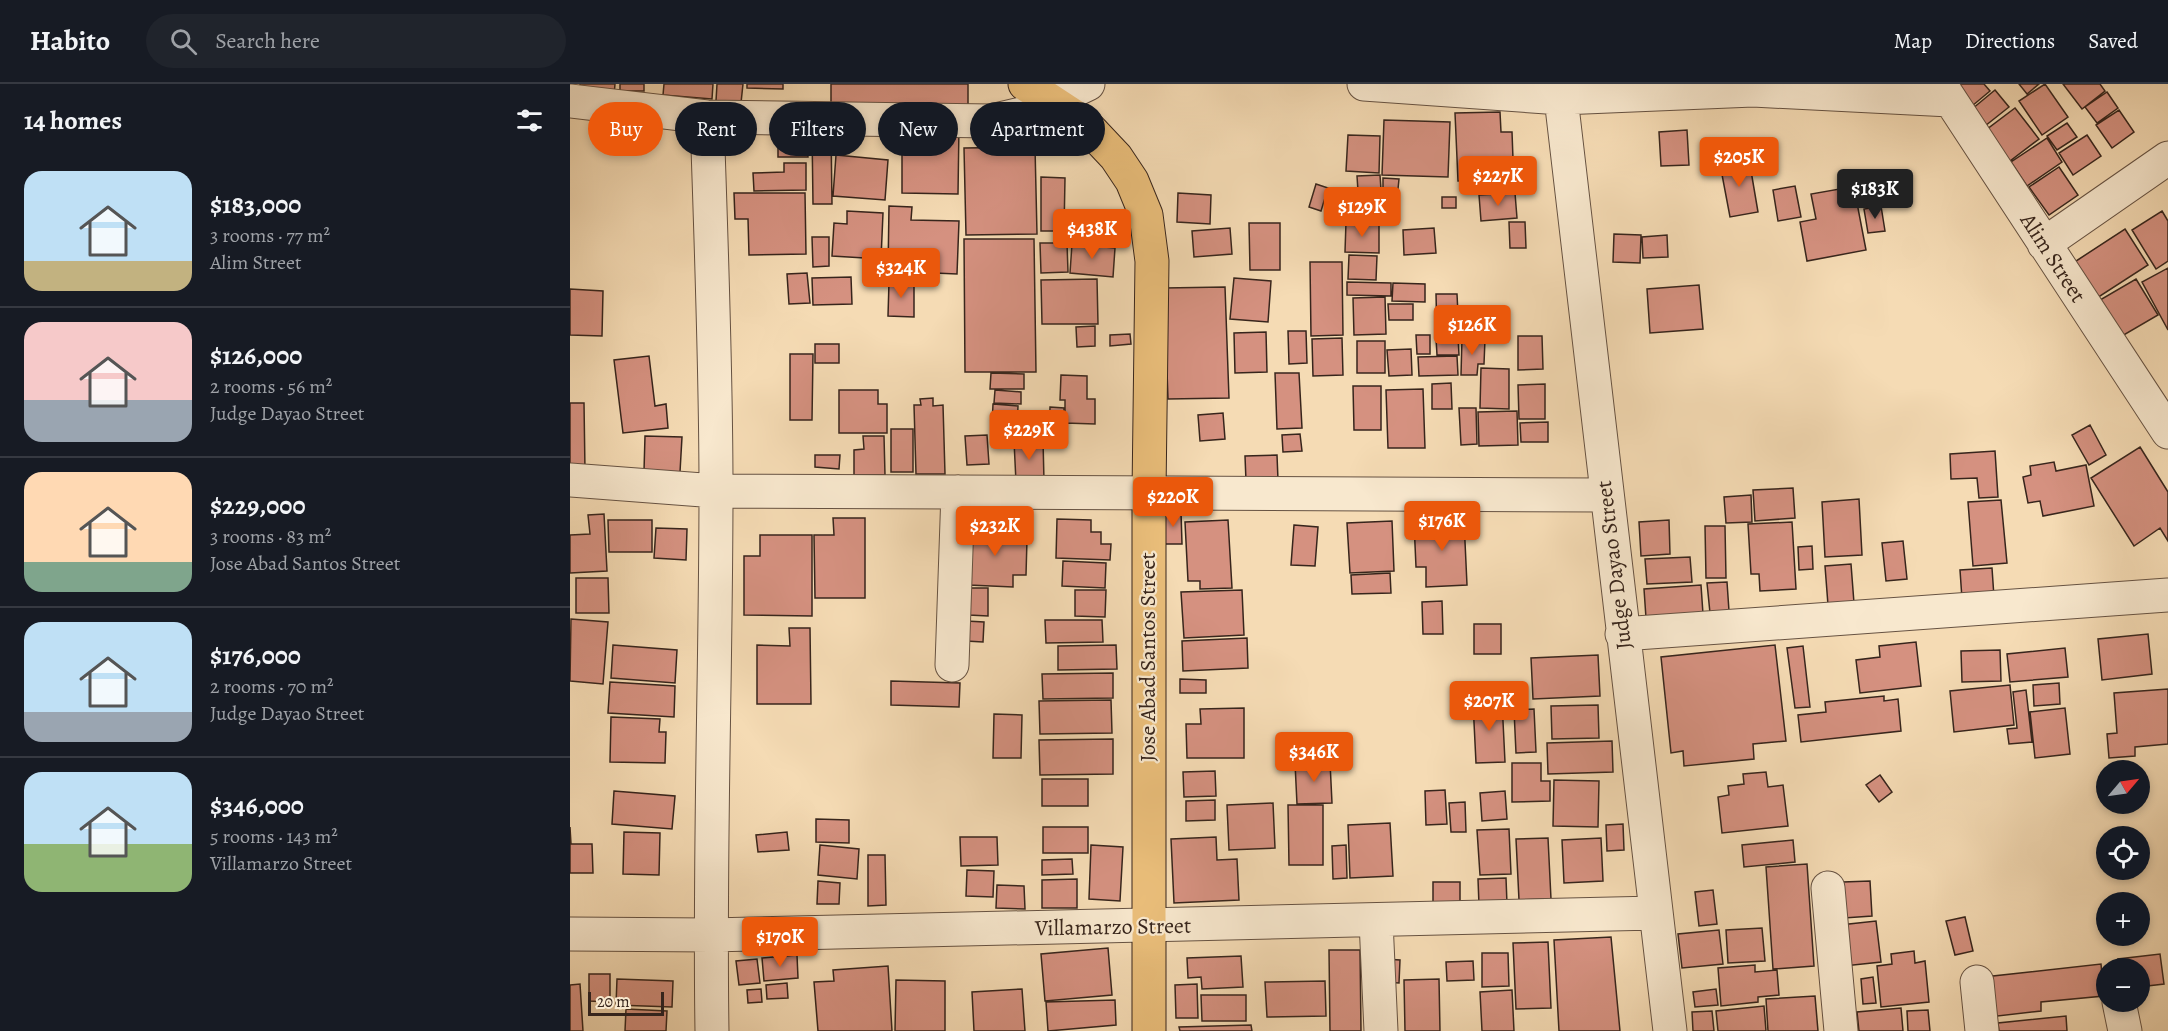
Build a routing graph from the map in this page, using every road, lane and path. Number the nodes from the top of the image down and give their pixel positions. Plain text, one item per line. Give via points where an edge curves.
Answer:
1 (1088, 84) edge
2 (1364, 84) edge
3 (1752, 87) edge
4 (1038, 92) edge
5 (1945, 92) edge
6 (1546, 93) edge
7 (570, 101) edge
8 (675, 113) edge
9 (757, 118) edge
10 (708, 156) edge
11 (2168, 158) edge
12 (2044, 244) junction
13 (2168, 432) edge
14 (570, 480) edge
15 (716, 491) junction
16 (958, 492) junction
17 (1149, 492) junction
18 (1605, 495) junction
19 (2168, 595) edge
20 (1622, 634) junction
21 (952, 665) dead end
22 (1828, 888) dead end
23 (1656, 913) junction
24 (1376, 921) junction
25 (1147, 927) junction
26 (570, 934) edge
27 (711, 935) junction
28 (1977, 982) dead end
29 (2121, 1012) edge
30 (712, 1031) edge
31 (1149, 1031) edge
32 (1382, 1031) edge
33 (1670, 1031) edge
34 (1841, 1031) edge
35 (1982, 1031) edge
36 (2125, 1031) edge

1 - 4 street
2 - 6 street
3 - 5 street
3 - 6 street
4 - 9 street via 1030,112 991,121
4 - 17 main road, Jose Abad Santos Street via 1083,122 1116,157 1132,181 1146,215 1152,261
5 - 12 street, Alim Street
6 - 18 street, Judge Dayao Street
7 - 8 street
10 - 15 street
11 - 12 street
12 - 13 street, Alim Street
14 - 15 street
15 - 16 street
15 - 27 street
16 - 17 street
16 - 21 street
17 - 18 street
17 - 25 main road, Jose Abad Santos Street
18 - 20 street, Judge Dayao Street
19 - 20 street
20 - 23 street, Judge Dayao Street
22 - 34 street
23 - 24 street, Villamarzo Street
23 - 33 street, Judge Dayao Street
24 - 25 street, Villamarzo Street
24 - 32 street
25 - 27 street, Villamarzo Street
25 - 31 main road, Jose Abad Santos Street
26 - 27 street, Villamarzo Street
27 - 30 street
28 - 35 street
29 - 36 street

